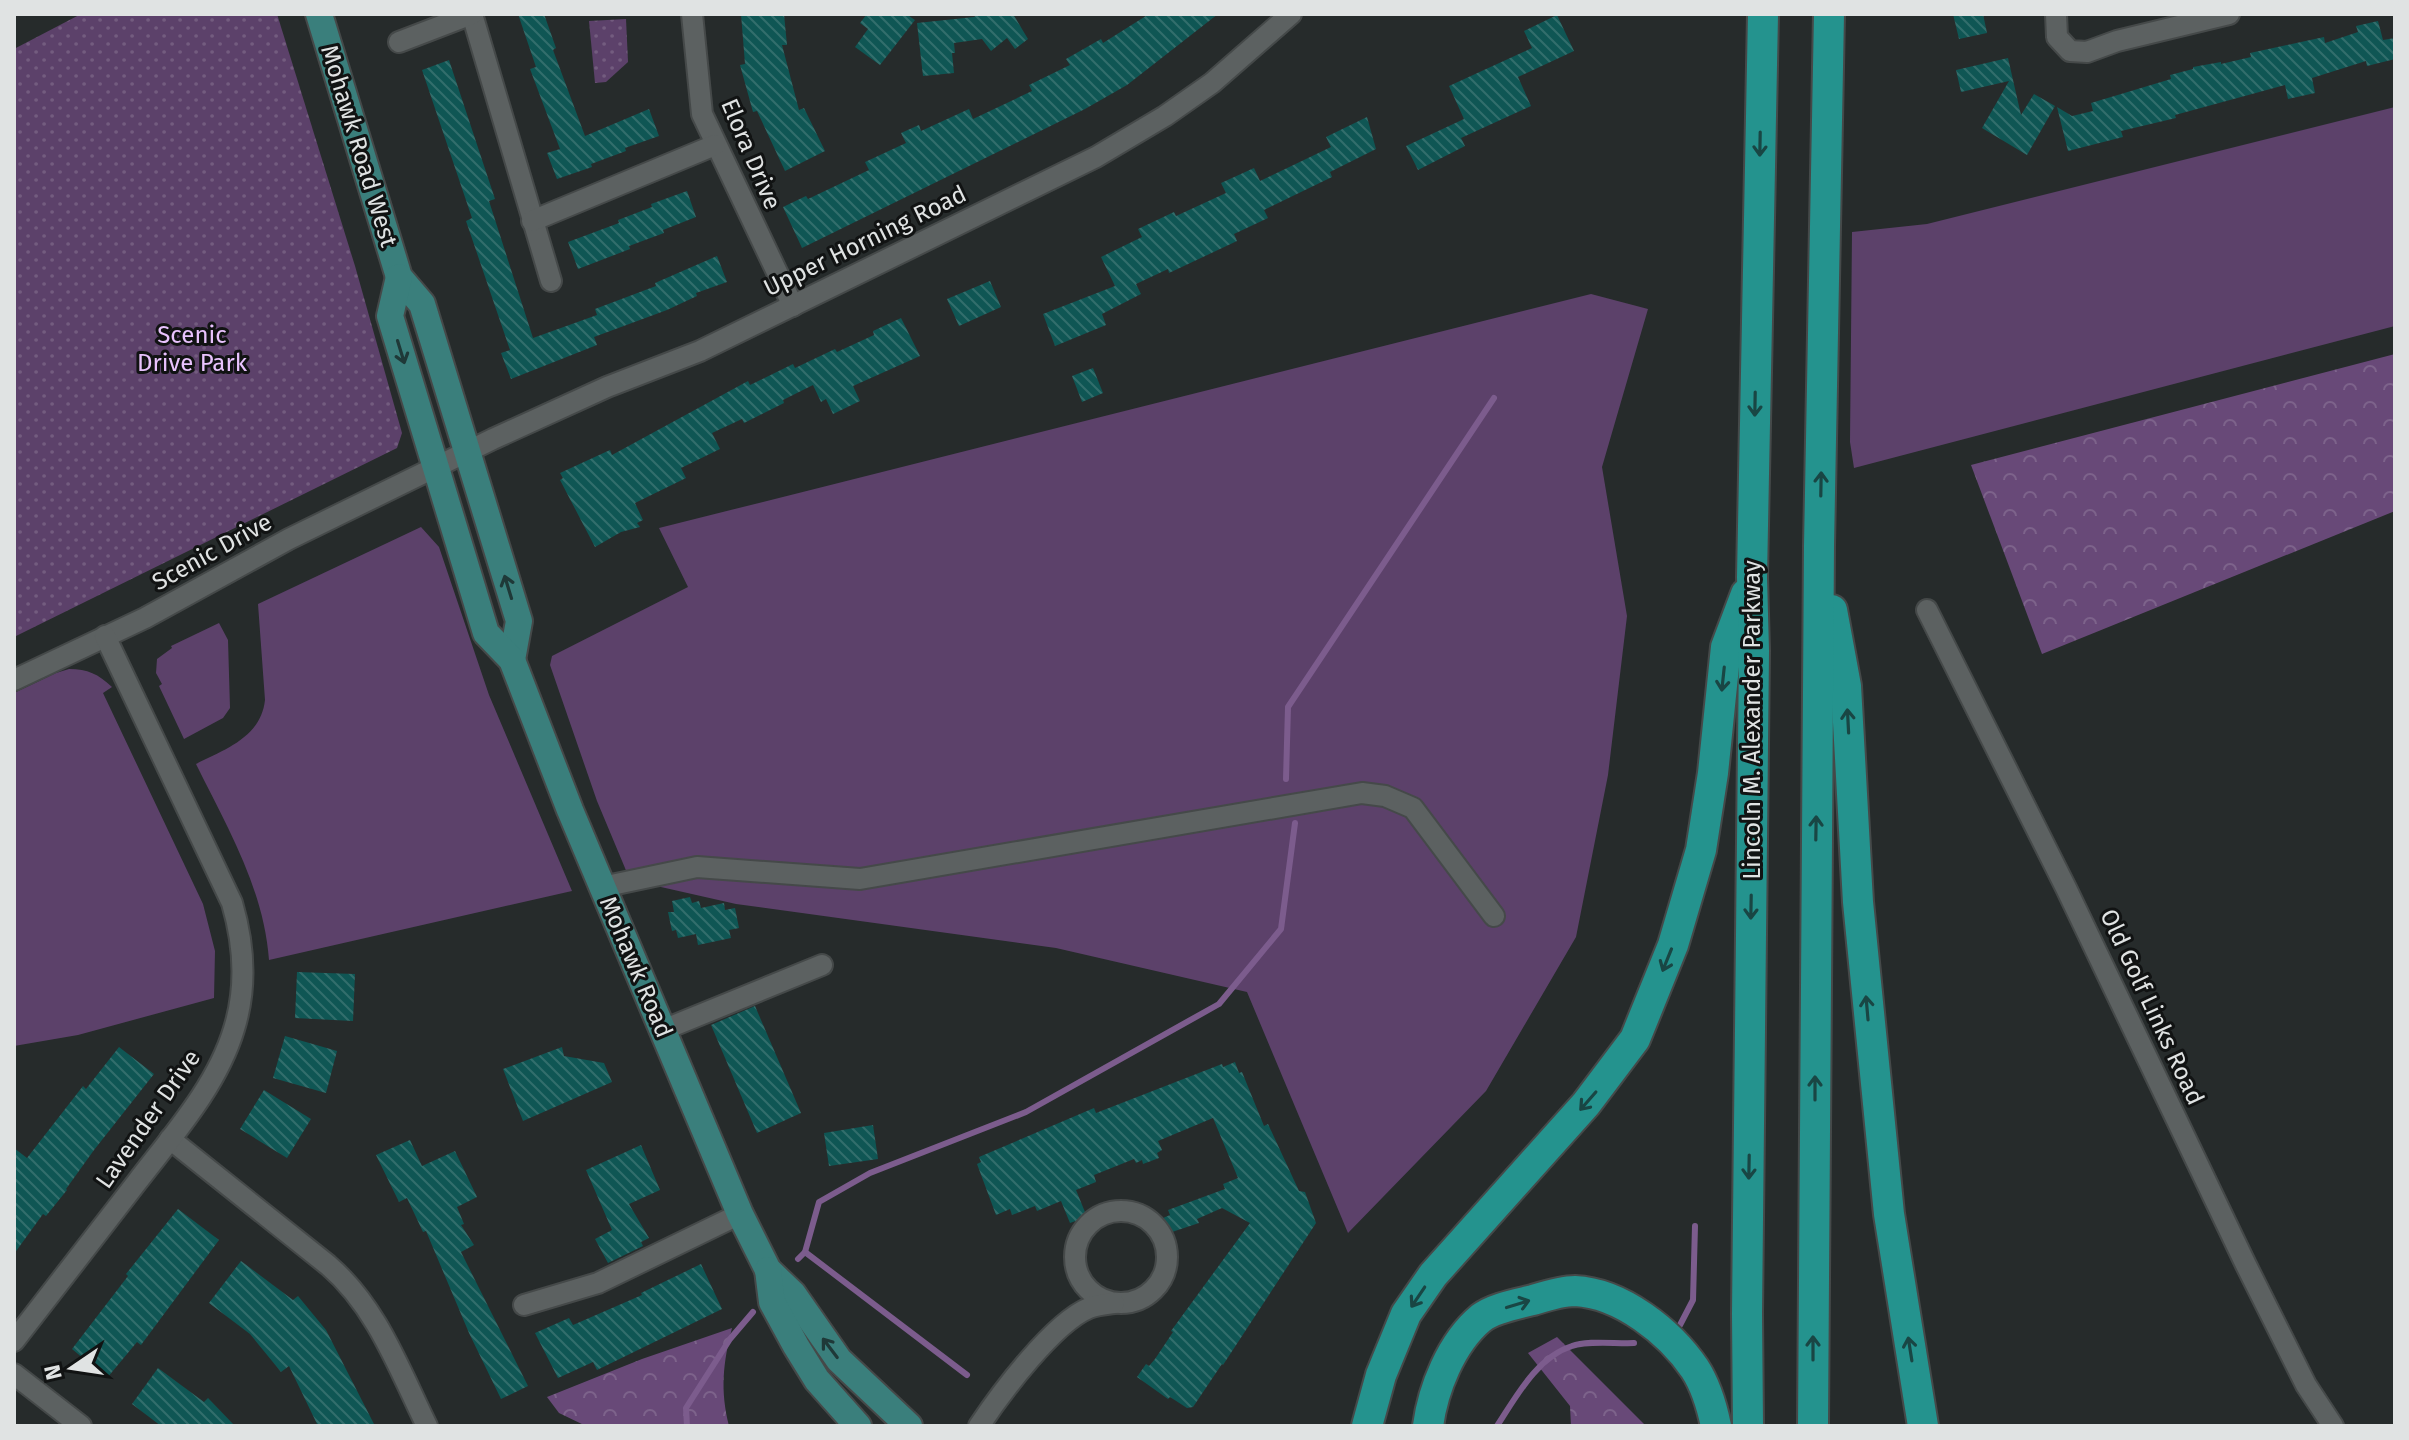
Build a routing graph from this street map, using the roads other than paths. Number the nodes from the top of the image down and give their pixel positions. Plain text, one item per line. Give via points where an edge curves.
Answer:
1 (319, 14) edge
2 (472, 14) edge
3 (692, 14) edge
4 (1291, 14) edge
5 (1763, 14) edge
6 (1829, 14) edge
7 (2056, 14) edge
8 (2229, 14) edge
9 (399, 42) dead end
10 (715, 145) junction
11 (532, 221) junction
12 (399, 277) junction
13 (551, 281) dead end
14 (793, 306) junction
15 (467, 452) junction
16 (435, 468) junction
17 (1819, 546) junction
18 (1752, 577) junction
19 (1927, 610) dead end
20 (105, 636) junction
21 (512, 660) junction
22 (14, 680) edge
23 (602, 887) junction
24 (1494, 916) dead end
25 (822, 965) dead end
26 (663, 1030) junction
27 (170, 1139) junction
28 (740, 1214) junction
29 (768, 1270) junction
30 (1078, 1273) junction
31 (1114, 1303) junction
32 (524, 1305) dead end
33 (1068, 1320) junction
34 (14, 1341) edge
35 (14, 1374) edge
36 (81, 1426) edge
37 (427, 1426) edge
38 (858, 1426) edge
39 (909, 1426) edge
40 (979, 1426) edge
41 (1367, 1426) edge
42 (1428, 1426) edge
43 (1716, 1426) edge
44 (1748, 1426) edge
45 (1813, 1426) edge
46 (1923, 1426) edge
47 (2333, 1426) edge

1 - 12 main road, Mohawk Road West
2 - 9 street
2 - 11 street
3 - 10 street, Elora Drive via 702,114
4 - 14 street, Upper Horning Road via 1212,83 1096,157
5 -> 18 highway, Lincoln M. Alexander Parkway
17 -> 6 highway
7 - 8 street via 2057,37 2070,51 2087,52
10 - 11 street
10 - 14 street, Elora Drive
11 - 13 street
12 - 15 main road, Mohawk Road West via 422,304
12 -> 16 main road, Mohawk Road West via 390,316
14 - 15 street, Upper Horning Road
15 - 16 street, Upper Horning Road
21 -> 15 main road via 519,621
16 - 20 street, Scenic Drive
16 - 21 main road, Mohawk Road via 486,633
45 -> 17 highway
46 -> 17 highway via 1889,1214 1872,1060 1846,686
18 -> 41 highway via 1726,647 1701,850 1673,945 1635,1039 1593,1096 1424,1288 1406,1314
18 -> 44 highway, Lincoln M. Alexander Parkway
19 - 47 street, Old Golf Links Road via 2246,1265 2306,1385
20 - 22 street, Scenic Drive
20 - 27 street, Lavender Drive via 214,861 241,939 242,988 229,1043 213,1077
21 - 23 main road, Mohawk Road
23 - 24 street via 697,867 860,879 1362,793 1413,808
23 - 26 main road, Mohawk Road
25 - 26 street
26 - 28 main road, Mohawk Road
27 - 34 street, Lavender Drive
27 - 37 street via 352,1287 385,1338
28 - 29 main road, Mohawk Road
28 - 32 street via 598,1283
29 - 38 main road, Mohawk Road via 772,1302 796,1346 817,1380
39 -> 29 main road, Mohawk Road via 839,1360 793,1294
30 - 31 street via 1092,1293
30 - 31 street via 1075,1252 1090,1223 1119,1211 1150,1221 1164,1239 1165,1271 1145,1297
30 - 33 street via 1078,1296
31 - 33 street via 1090,1307
33 - 40 street
35 - 36 street
42 -> 43 highway via 1445,1368 1483,1317 1574,1291 1609,1298 1673,1343 1696,1370

